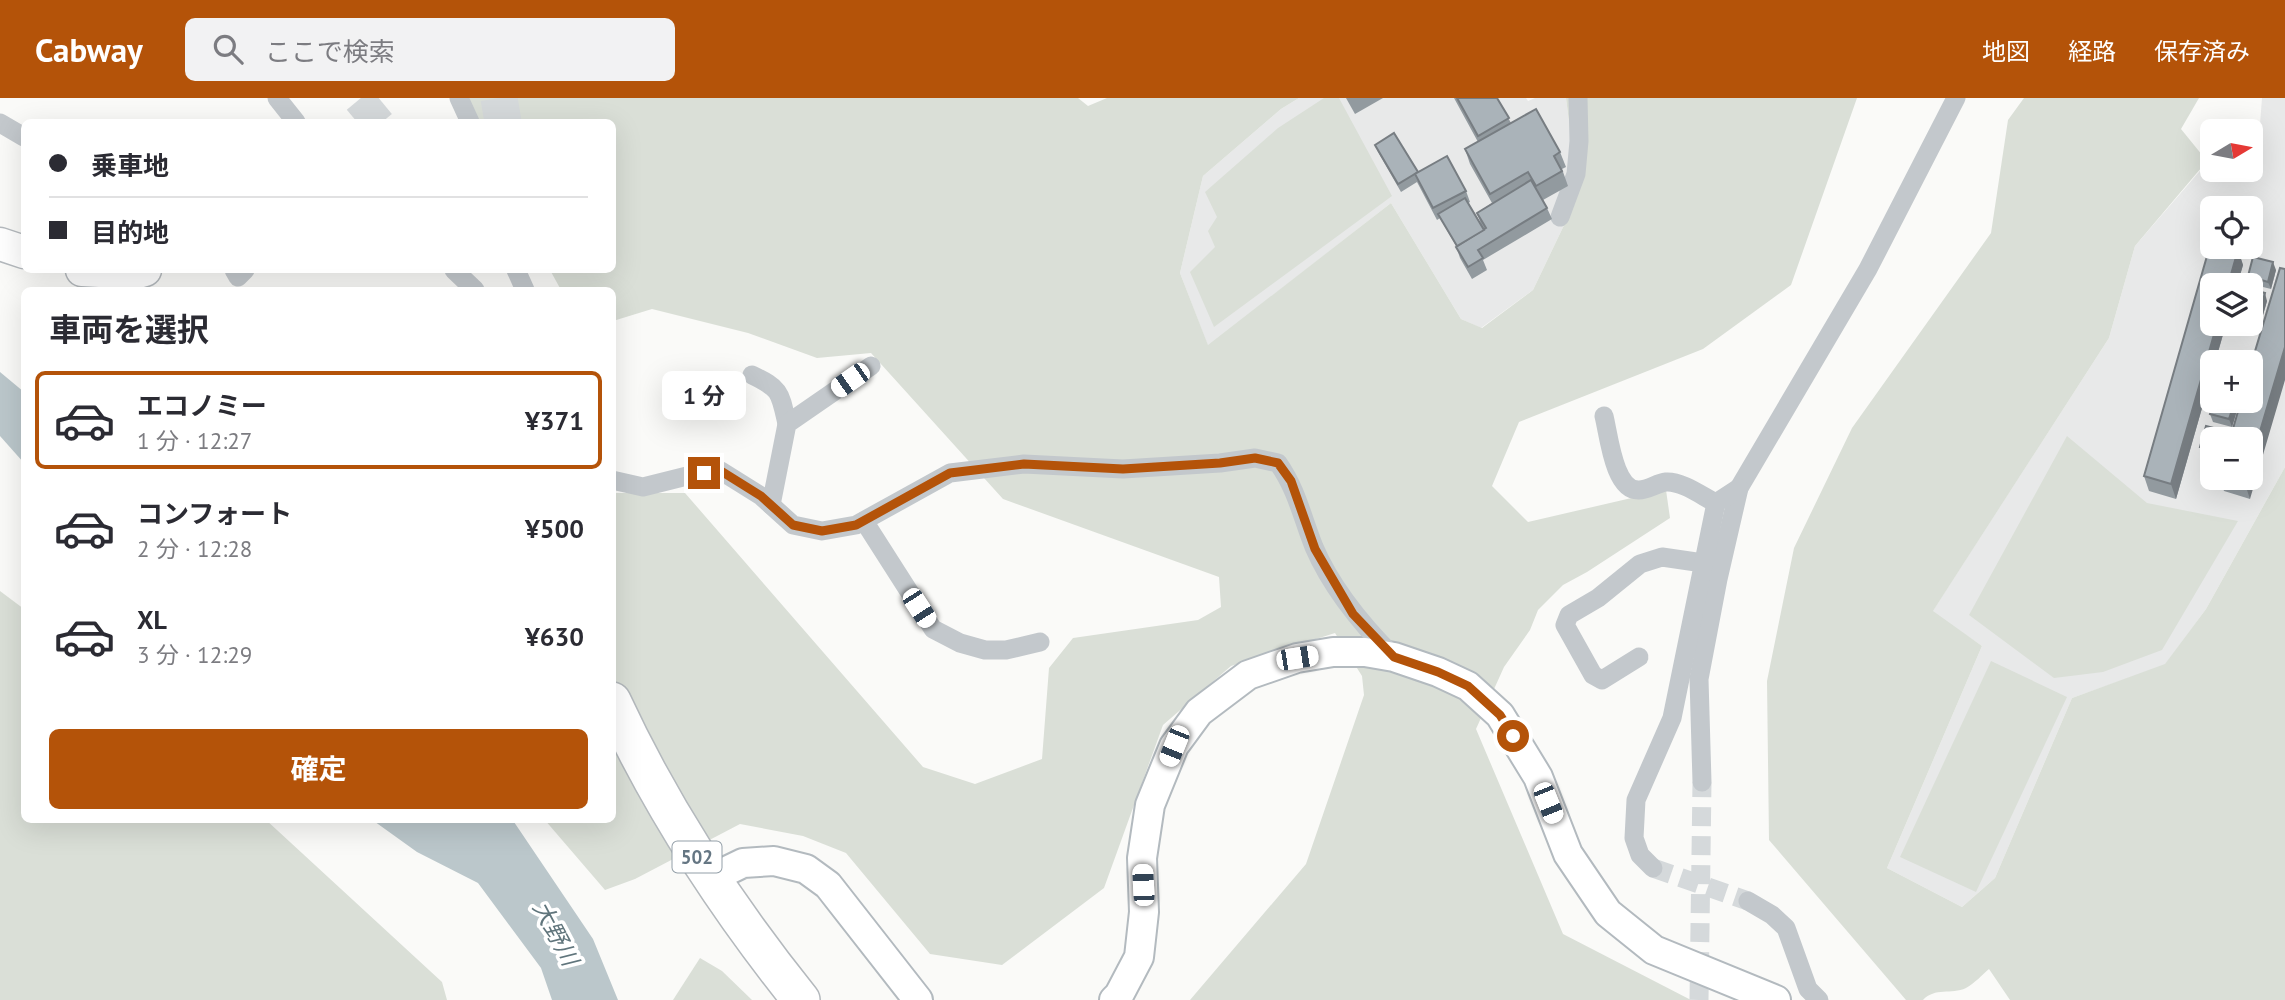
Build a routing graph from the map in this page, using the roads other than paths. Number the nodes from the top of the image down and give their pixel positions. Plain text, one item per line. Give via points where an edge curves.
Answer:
1 (277, 98) edge
2 (459, 98) edge
3 (1578, 98) edge
4 (1956, 98) edge
5 (294, 119) edge
6 (469, 119) edge
7 (0, 123) edge
8 (21, 135) edge
9 (1560, 217) dead end
10 (0, 244) edge
11 (21, 251) edge
12 (457, 273) edge
13 (472, 287) edge
14 (871, 366) dead end
15 (752, 375) dead end
16 (1604, 416) dead end
17 (787, 424) junction
18 (616, 483) edge
19 (1739, 488) junction
20 (1716, 503) junction
21 (771, 505) junction
22 (864, 521) junction
23 (1703, 563) junction
24 (1040, 642) dead end
25 (1394, 657) junction
26 (1639, 657) dead end
27 (616, 709) edge
28 (1702, 782) tunnel mouth
29 (1653, 868) tunnel mouth
30 (710, 879) junction
31 (1748, 901) tunnel mouth
32 (801, 1000) edge
33 (918, 1000) edge
34 (1114, 1000) edge
35 (1776, 1000) edge
36 (1819, 1000) edge

1 - 5 street
2 - 6 street
3 - 9 street via 1576,174
4 - 19 street via 1868,269
7 - 8 street
10 - 11 main road
12 - 13 street
14 - 17 street
15 - 17 street via 774,386 782,398
16 - 20 street via 1620,479 1628,488 1640,490 1667,482
17 - 21 street
18 - 21 street via 643,487 721,471
19 - 20 street
19 - 28 street via 1699,679
20 - 23 street
21 - 22 street via 793,525 822,531
22 - 24 street via 933,629 985,650
22 - 25 street via 950,473 1024,464 1123,469 1255,458 1278,463 1291,481 1315,549 1353,614
23 - 26 street via 1662,557 1640,564 1569,615 1565,625 1592,676 1602,680
23 - 29 street via 1672,718 1636,800 1634,838 1640,855
25 - 34 street via 1333,652 1297,658 1248,675 1199,712 1174,746 1150,805 1142,858 1144,912 1139,957
25 - 35 street via 1468,686 1500,715 1538,777 1568,854 1608,913 1654,950
27 - 30 highway, 502
30 - 32 highway, 502
30 - 33 street via 743,863 774,861 806,869 828,886
31 - 36 street via 1786,928 1808,989

